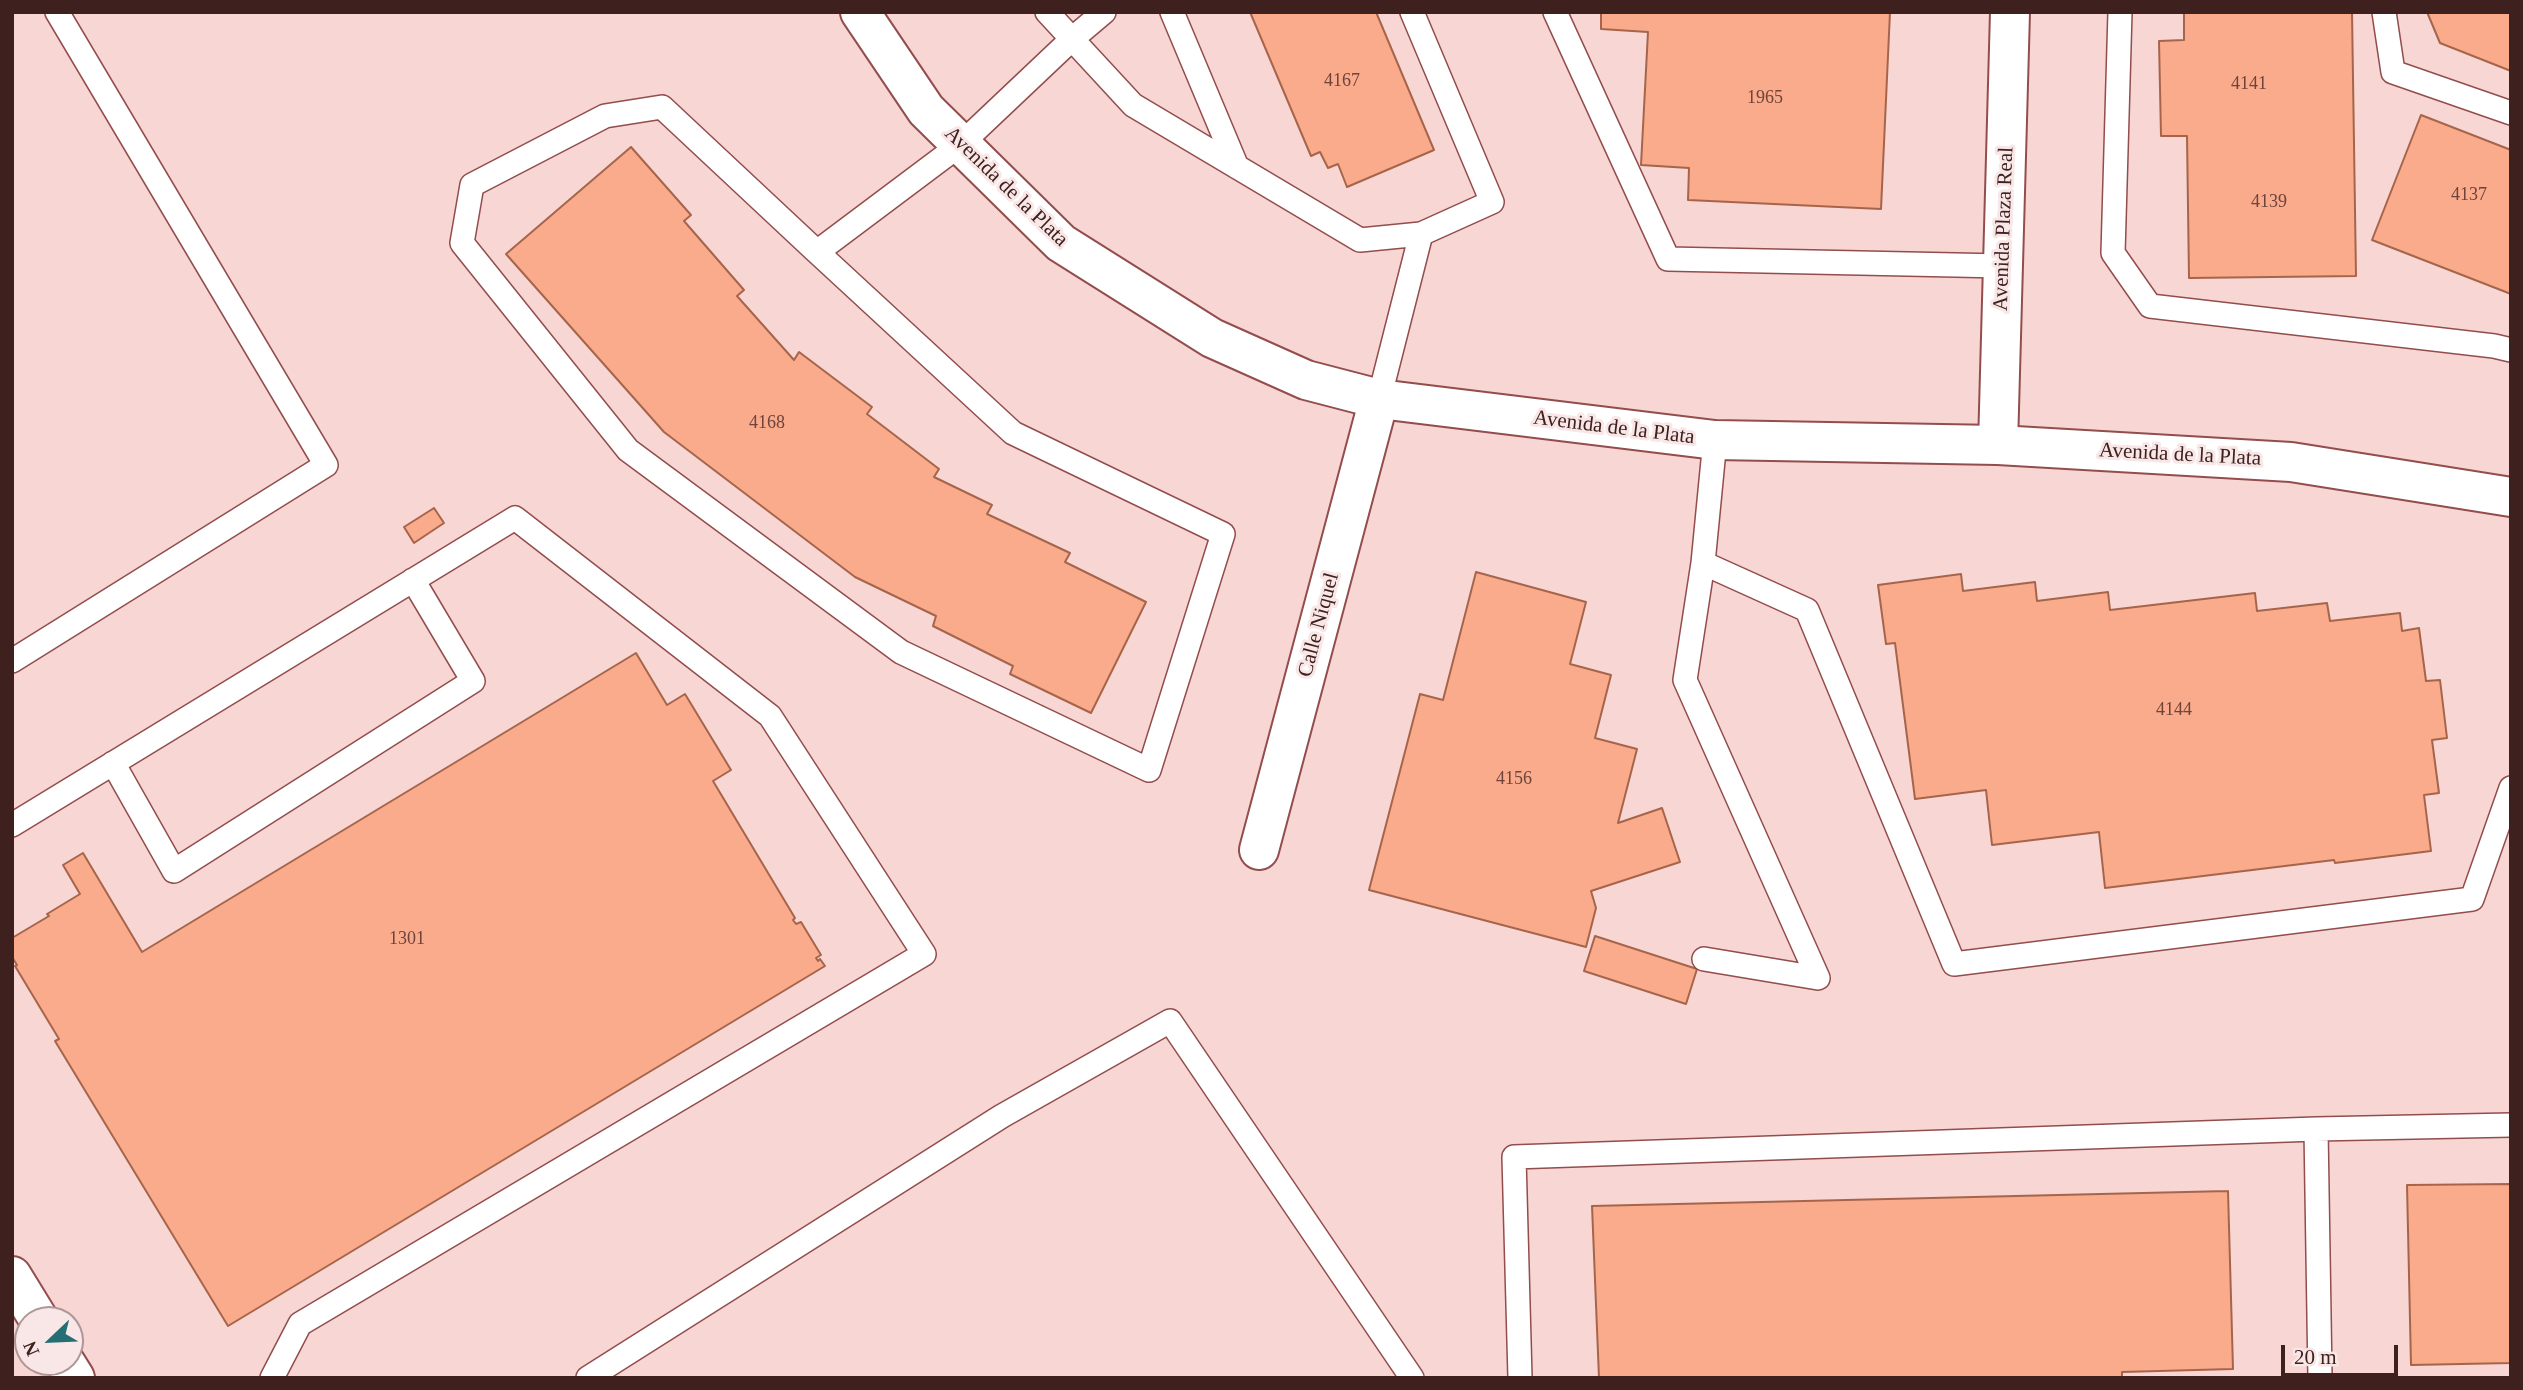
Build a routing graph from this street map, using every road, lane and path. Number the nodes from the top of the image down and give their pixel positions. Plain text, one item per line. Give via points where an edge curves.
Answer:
1 (57, 12) edge
2 (860, 12) edge
3 (1047, 12) edge
4 (1104, 12) edge
5 (1172, 12) edge
6 (1412, 12) edge
7 (1555, 12) edge
8 (2010, 12) edge
9 (2120, 12) edge
10 (2384, 12) edge
11 (1072, 39) junction
12 (2511, 113) edge
13 (961, 144) junction
14 (1237, 167) junction
15 (1421, 234) junction
16 (817, 252) junction
17 (2003, 266) junction
18 (2511, 350) edge
19 (1379, 399) junction
20 (1715, 440) junction
21 (1998, 445) junction
22 (2511, 497) edge
23 (1703, 563) junction
24 (413, 580) junction
25 (12, 662) edge
26 (113, 763) junction
27 (2511, 789) edge
28 (12, 825) edge
29 (1259, 850) dead end
30 (1704, 959) dead end
31 (2511, 1125) edge
32 (2316, 1129) junction
33 (12, 1276) edge
34 (30, 1306) edge
35 (272, 1378) edge
36 (588, 1378) edge
37 (1412, 1378) edge
38 (1520, 1378) edge
39 (2320, 1378) edge

1 - 25 lane via 326,465
2 - 13 street, Avenida de la Plata via 926,110
3 - 11 lane
4 - 11 lane
5 - 14 lane
6 - 15 lane via 1492,202
7 - 17 lane via 1668,259
8 - 17 street, Avenida Plaza Real
9 - 18 lane via 2113,253 2150,306
10 - 12 lane via 2393,72
11 - 13 lane
11 - 14 lane via 1133,106
13 - 16 lane
13 - 19 street, Avenida de la Plata via 1061,243 1212,338 1306,380
14 - 15 lane via 1360,240
15 - 19 lane
16 - 16 lane via 662,107 605,116 472,185 462,243 628,450 901,652 1149,769 1223,534 1013,433
17 - 21 street, Avenida Plaza Real
19 - 20 street, Avenida de la Plata
19 - 29 street, Calle Niquel
20 - 21 street, Avenida de la Plata
20 - 23 lane
21 - 22 street, Avenida de la Plata via 2291,462
23 - 27 lane via 1807,610 1954,964 2472,899
23 - 30 lane via 1685,681 1818,978
24 - 26 lane
24 - 26 lane via 473,681 174,870
24 - 35 lane via 515,518 770,716 923,954 300,1324
26 - 28 lane
31 - 32 lane
32 - 38 lane via 1514,1157
32 - 39 lane
33 - 34 street
36 - 37 lane via 1002,1116 1170,1021

